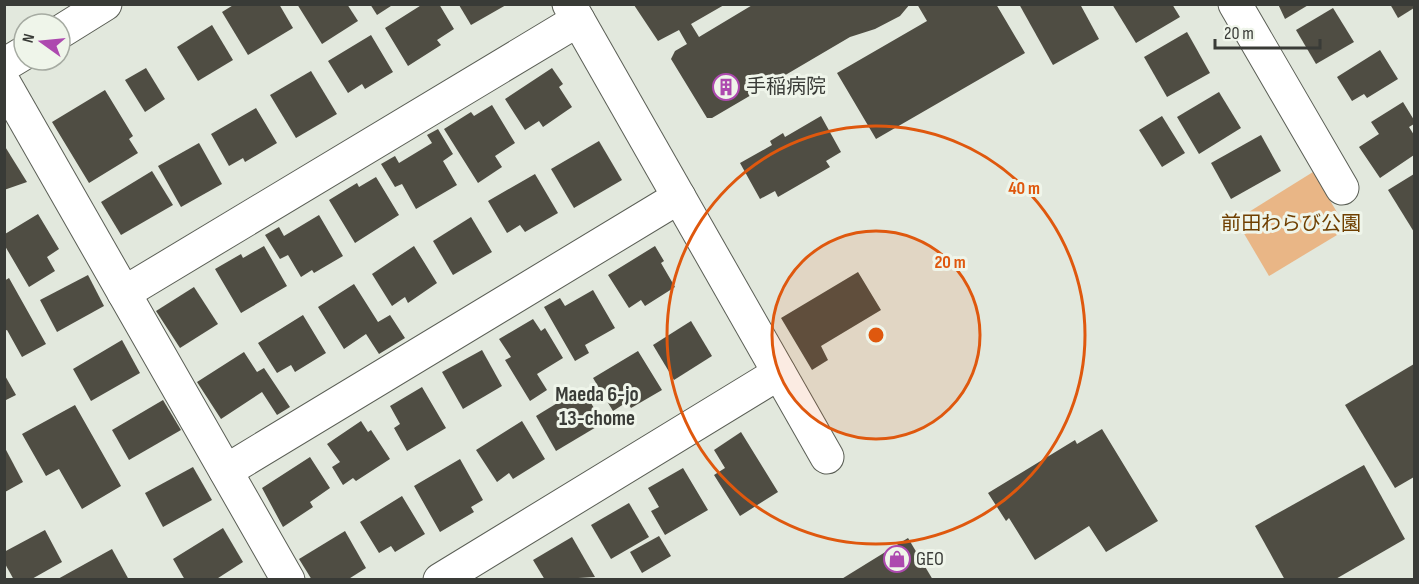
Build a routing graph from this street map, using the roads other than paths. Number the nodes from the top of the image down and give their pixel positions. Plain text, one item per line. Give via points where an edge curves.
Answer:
1 (105, 4) edge
2 (1235, 4) edge
3 (574, 12) edge
4 (72, 25) edge
5 (4, 83) edge
6 (1342, 188) dead end
7 (679, 197) junction
8 (124, 293) junction
9 (779, 373) junction
10 (827, 457) dead end
11 (226, 471) junction
12 (288, 579) edge
13 (440, 579) edge

1 - 4 street
2 - 6 street
3 - 7 street
3 - 8 street
5 - 8 street
7 - 9 street
7 - 11 street
8 - 11 street
9 - 10 street
9 - 13 street
11 - 12 street

